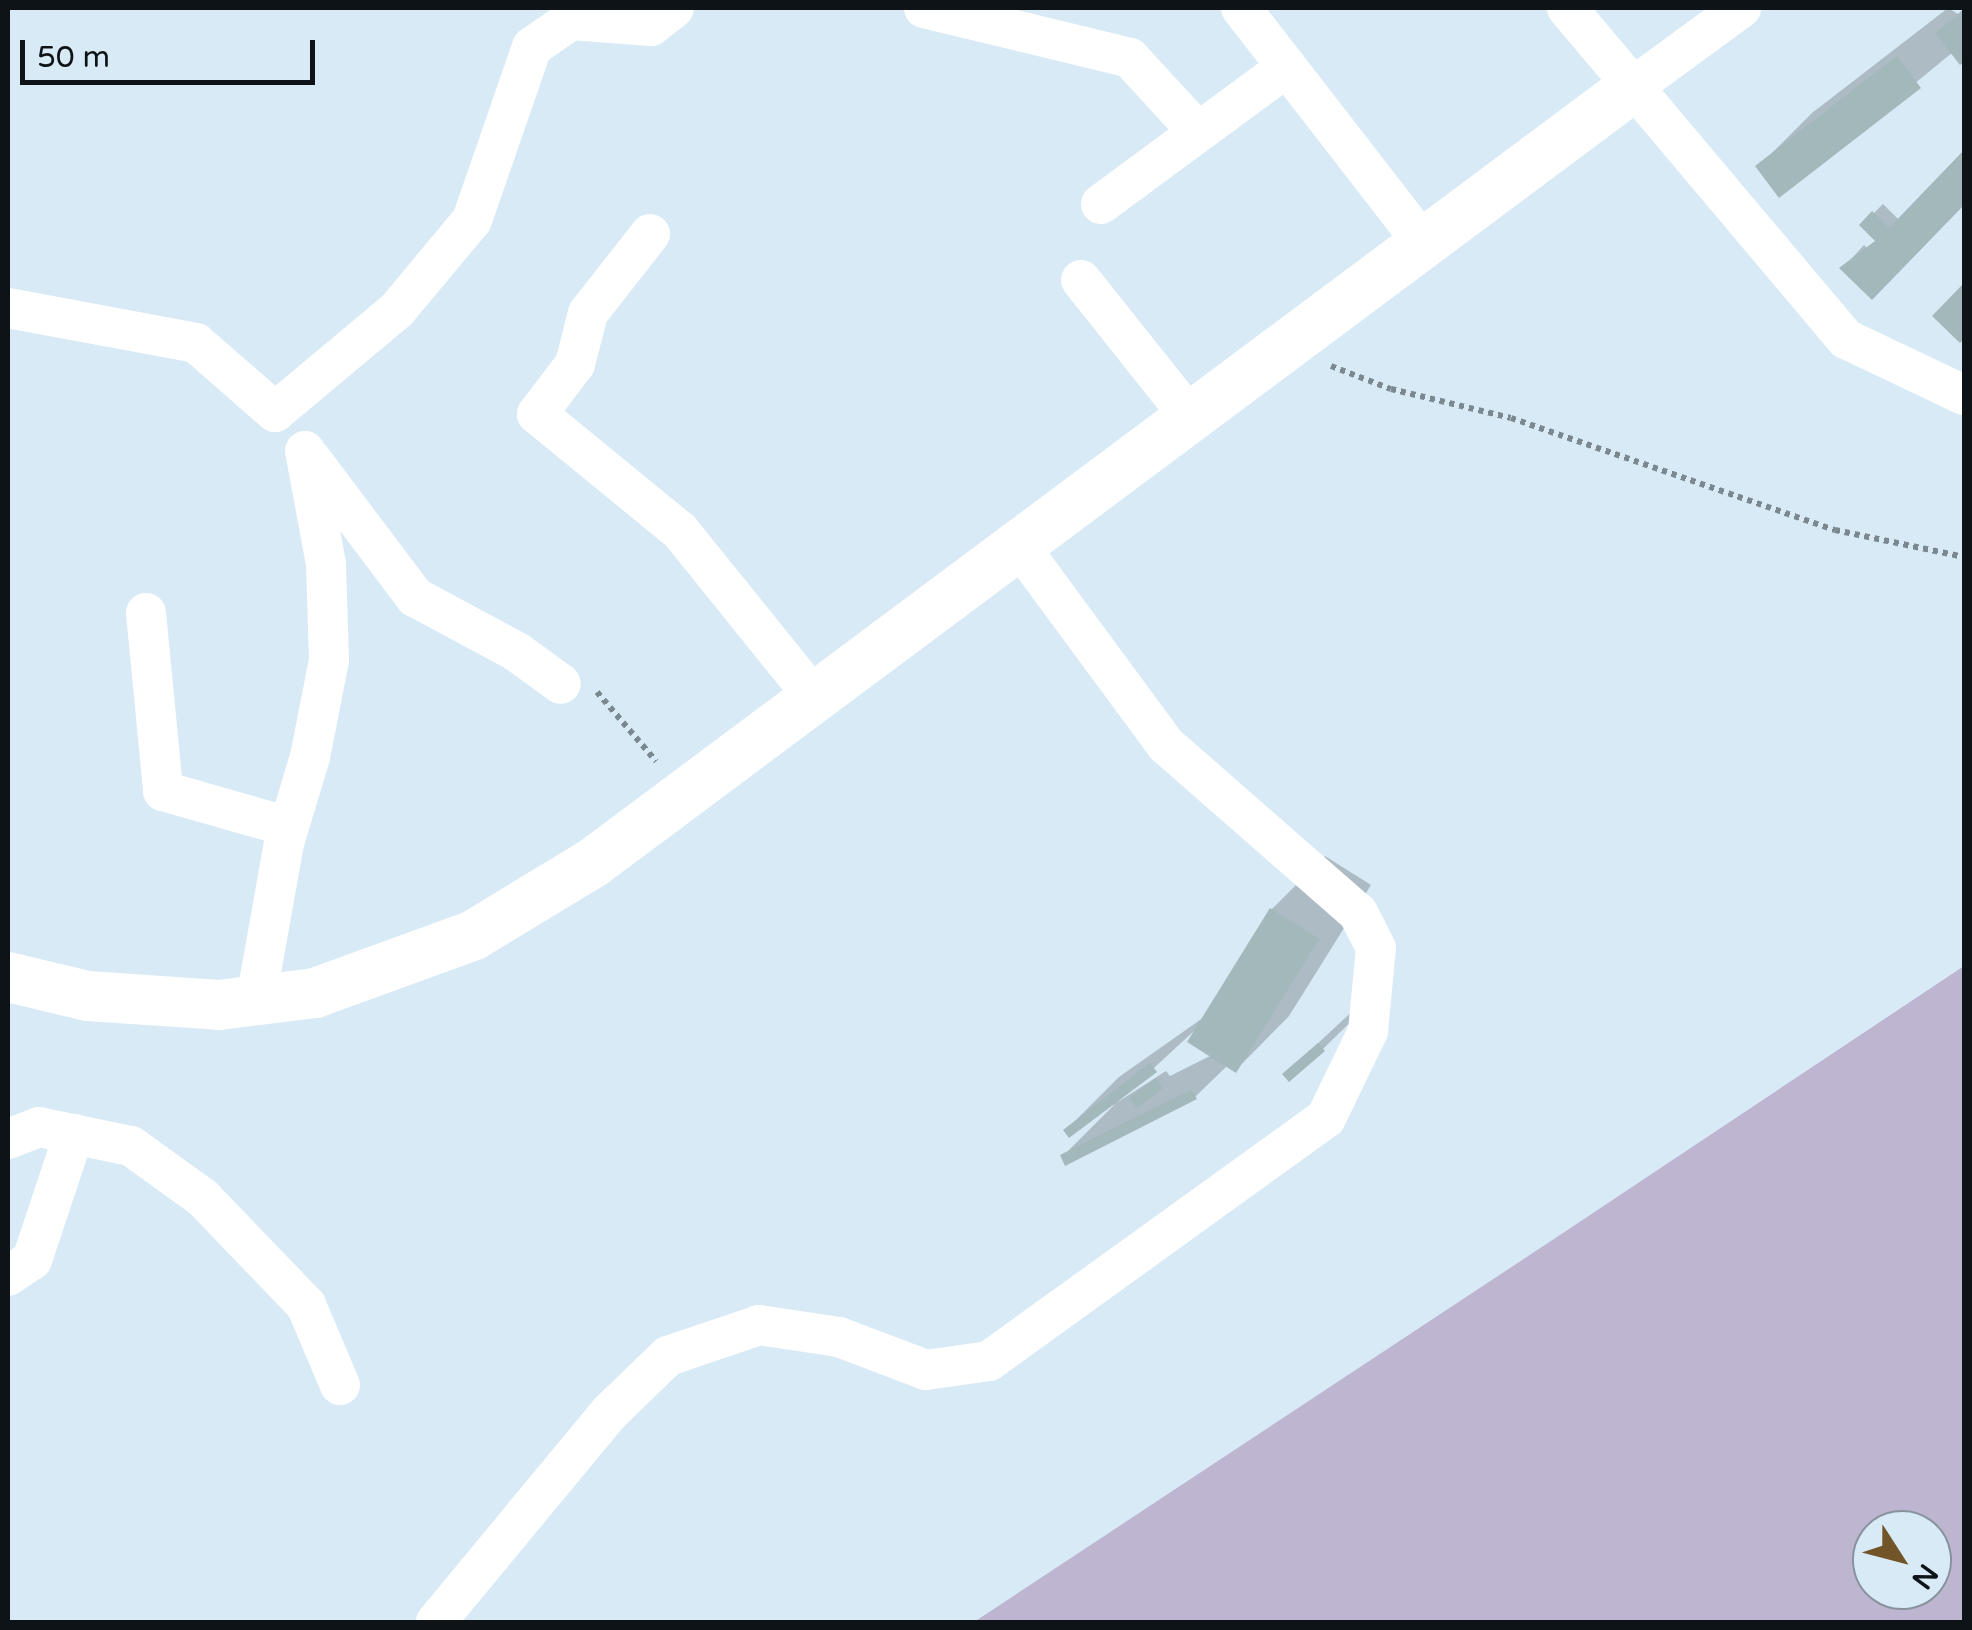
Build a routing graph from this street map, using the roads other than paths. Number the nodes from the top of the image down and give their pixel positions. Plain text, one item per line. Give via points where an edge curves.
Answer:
1 (674, 8) edge
2 (924, 8) edge
3 (1241, 8) edge
4 (1567, 8) edge
5 (1741, 8) edge
6 (1286, 67) junction
7 (1632, 87) junction
8 (1198, 132) junction
9 (1101, 204) dead end
10 (650, 234) dead end
11 (1423, 243) junction
12 (1081, 280) dead end
13 (8, 308) edge
14 (1964, 396) edge
15 (276, 412) junction
16 (1190, 417) junction
17 (305, 451) junction
18 (1018, 544) junction
19 (146, 613) dead end
20 (562, 684) road end
21 (813, 696) junction
22 (289, 827) junction
23 (8, 977) edge
24 (256, 1000) junction
25 (74, 1134) junction
26 (8, 1139) edge
27 (8, 1276) edge
28 (340, 1385) dead end
29 (436, 1622) edge

1 - 15 street via 652,26 571,20 532,47 472,220 397,310
2 - 8 street via 1130,58
3 - 6 street
4 - 7 street
5 - 7 street
6 - 8 street
6 - 11 street
7 - 11 street
7 - 14 street via 1846,339
8 - 9 street
10 - 21 street via 588,313 575,364 537,414 680,531
11 - 16 street
12 - 16 street
13 - 15 street via 196,343
15 - 17 street
16 - 18 street
17 - 20 street via 415,597
17 - 22 street via 326,564 329,660
18 - 21 street
18 - 29 street via 1166,745 1358,913 1376,948 1368,1031 1326,1118 989,1361 926,1370 839,1338 759,1325 668,1356 610,1412
19 - 22 street via 163,791
21 - 24 street via 594,862 474,936 315,993
22 - 24 street
23 - 24 street via 88,996 218,1005
25 - 26 street via 39,1126
25 - 27 street via 32,1260
25 - 28 street via 132,1146 203,1198 263,1254 306,1304

